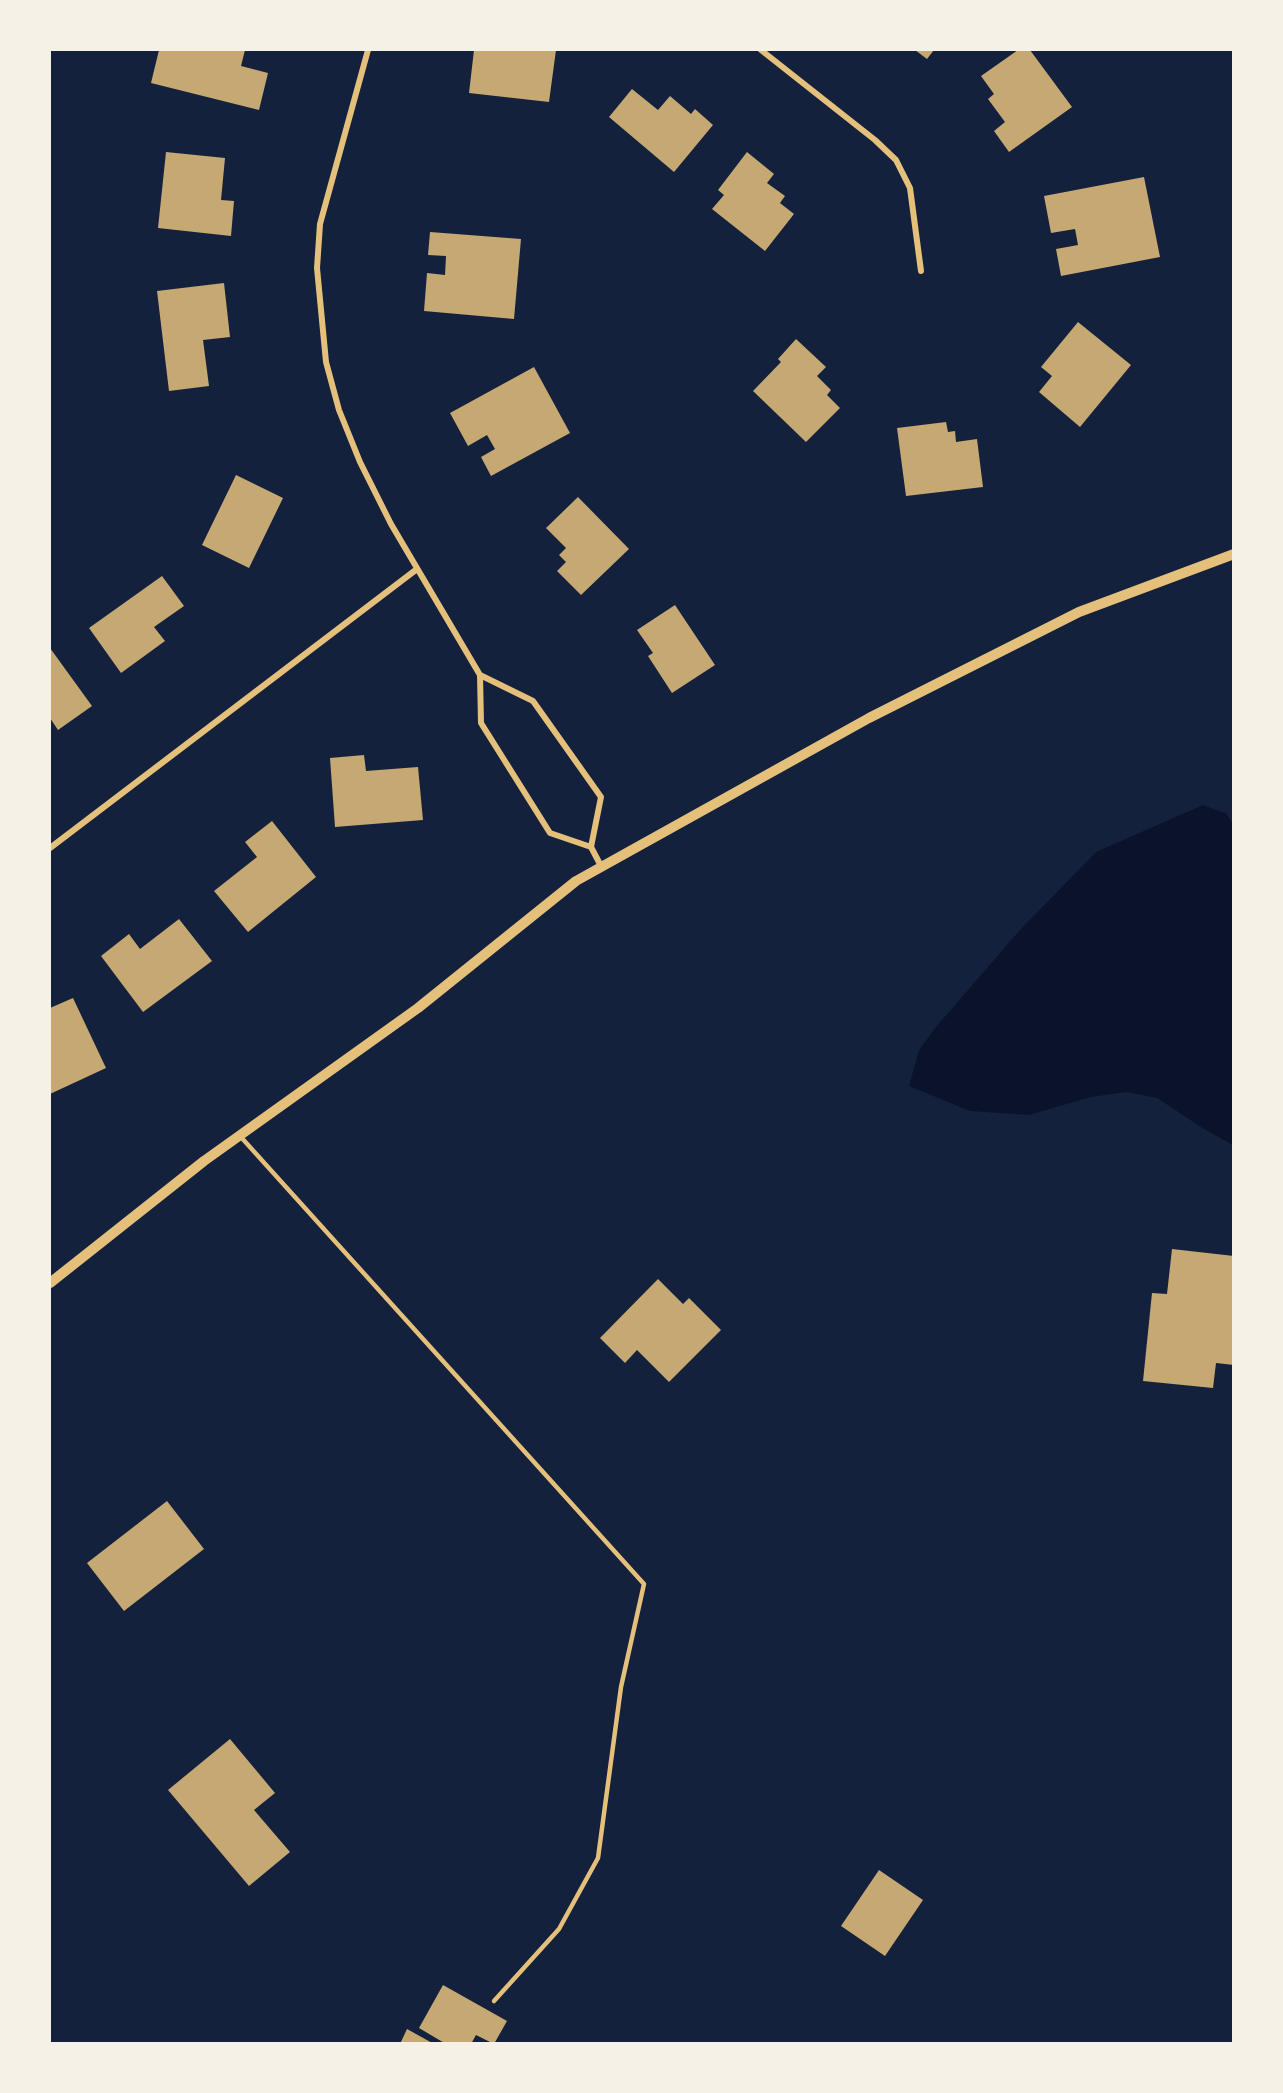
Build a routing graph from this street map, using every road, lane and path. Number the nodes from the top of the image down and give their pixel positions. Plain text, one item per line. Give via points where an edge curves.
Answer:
1 (368, 50) edge
2 (761, 50) edge
3 (921, 270) dead end
4 (1233, 554) edge
5 (417, 569) junction
6 (480, 675) junction
7 (50, 848) edge
8 (591, 848) junction
9 (602, 866) junction
10 (240, 1136) junction
11 (50, 1283) edge
12 (494, 2001) dead end

1 - 5 street via 320,224 316,268 319,313 326,362 339,410 360,462
2 - 3 street via 896,160 910,188
4 - 9 street via 1079,612 869,718
5 - 6 street
5 - 7 street
6 - 8 street via 481,723 550,833
6 - 8 street via 533,700 601,797
8 - 9 street
9 - 10 street via 576,881 418,1008
10 - 11 street
10 - 12 lane via 644,1584 621,1687 597,1858 559,1929

